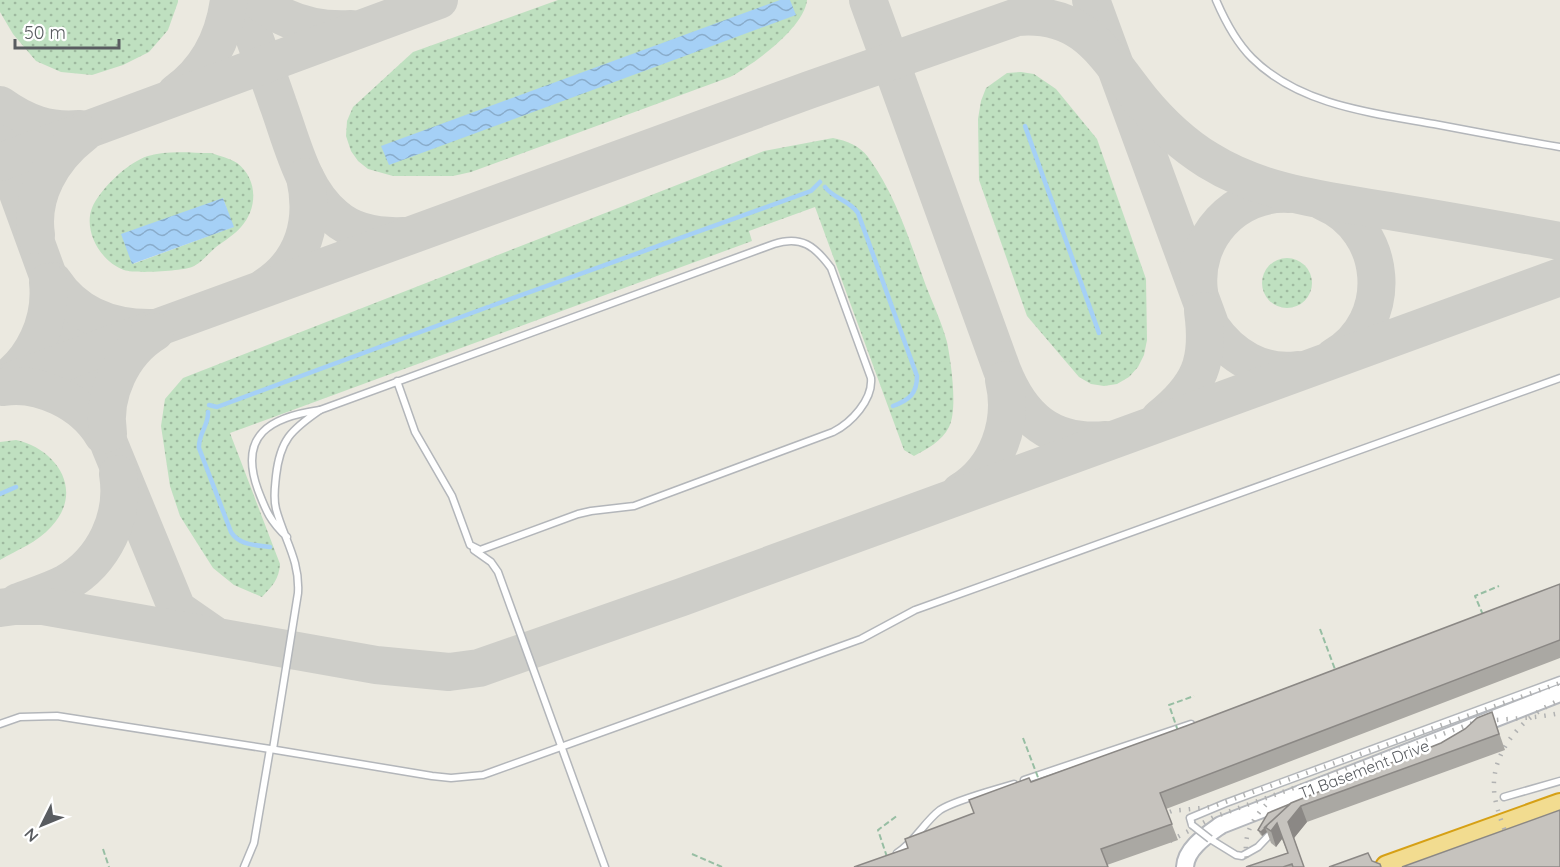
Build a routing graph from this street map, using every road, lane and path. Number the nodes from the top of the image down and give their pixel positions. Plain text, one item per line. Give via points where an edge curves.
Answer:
1 (1216, 0) edge
2 (1560, 147) edge
3 (1560, 378) edge
4 (397, 381) junction
5 (320, 410) junction
6 (287, 537) junction
7 (470, 545) junction
8 (1499, 586) dead end
9 (1483, 616) edge
10 (1320, 629) dead end
11 (1336, 672) edge
12 (1560, 680) edge
13 (1560, 693) edge
14 (1194, 696) dead end
15 (1493, 718) junction
16 (1198, 722) edge
17 (0, 724) edge
18 (1476, 733) edge
19 (1179, 734) edge
20 (1023, 738) dead end
21 (563, 747) junction
22 (271, 749) junction
23 (1560, 781) edge
24 (1040, 783) edge
25 (1504, 797) dead end
26 (1560, 805) edge
27 (898, 815) dead end
28 (928, 823) junction
29 (1277, 828) edge
30 (921, 840) edge
31 (103, 849) dead end
32 (692, 854) dead end
33 (888, 858) joint
34 (109, 867) edge
35 (244, 867) edge
36 (605, 867) edge
37 (722, 867) edge
38 (1185, 867) edge
39 (1388, 867) edge

1 - 2 lane via 1238,42 1253,59 1294,88 1363,111
3 - 21 lane via 915,610 861,639
4 - 5 lane
4 - 7 lane via 415,432 452,496
4 - 7 lane via 774,243 792,239 810,246 824,258 836,279 872,385 867,399 849,422 833,432 634,506 578,514 484,549
5 - 6 lane via 291,433 278,459 275,502
5 - 6 lane via 296,413 276,422 260,436 251,457 253,476 267,514
6 - 22 lane via 297,566 298,593
7 - 21 lane via 498,572
8 - 9 path, bridge via 1475,596
10 - 11 path, bridge
12 - 29 lane, bridge via 1190,818 1192,825 1210,839 1242,856
13 - 15 main road, T1 Basement Drive
14 - 19 path, bridge via 1169,705
15 - 18 lane
15 - 38 main road, T1 Basement Drive via 1221,825 1195,846
16 - 28 lane via 950,805
17 - 22 lane via 20,717 57,716
20 - 24 path, bridge
21 - 22 lane via 495,771 451,778
21 - 36 lane
22 - 35 lane via 254,843
23 - 25 lane
26 - 39 highway
27 - 33 path, bridge via 878,830
28 - 30 lane
28 - 33 lane via 903,850
31 - 34 path
32 - 37 path

